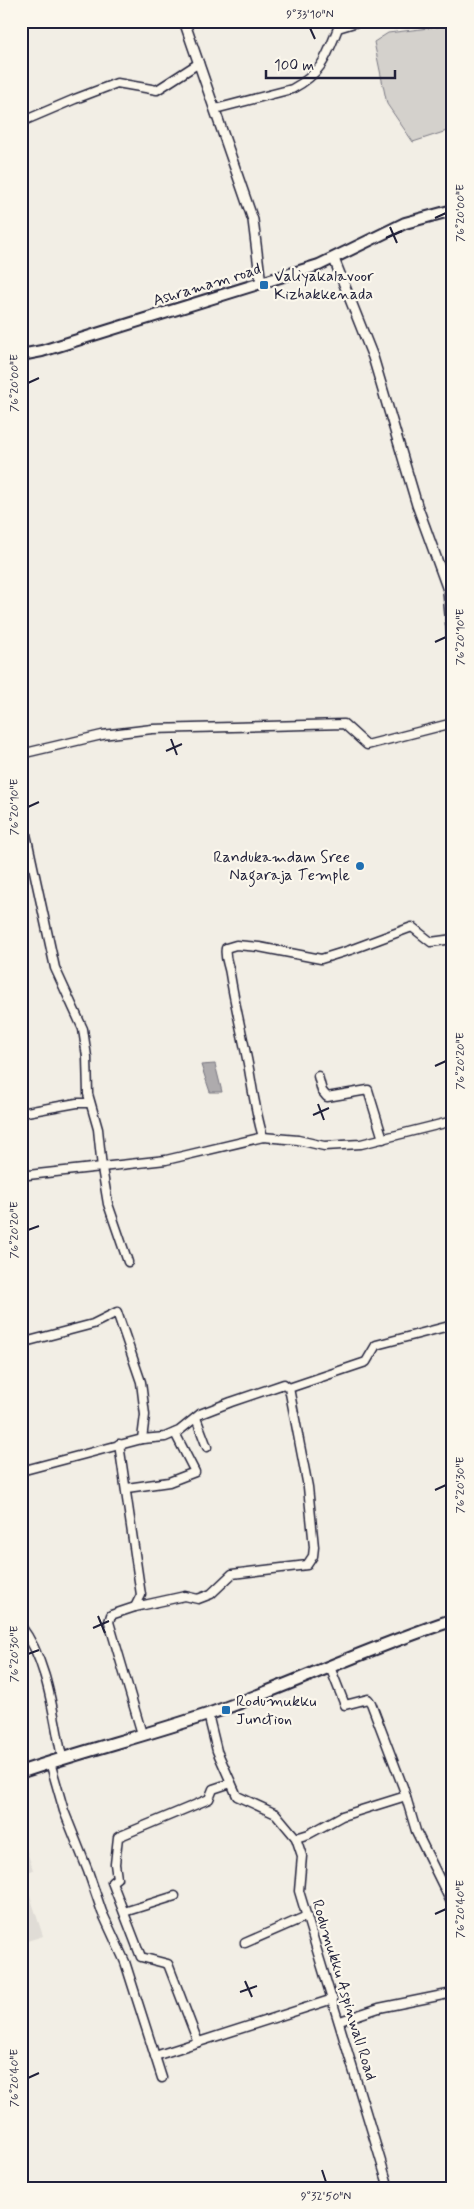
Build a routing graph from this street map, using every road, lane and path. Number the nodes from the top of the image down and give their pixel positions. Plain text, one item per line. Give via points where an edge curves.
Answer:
1 (184, 21) edge
2 (361, 21) edge
3 (199, 63) junction
4 (216, 109) junction
5 (21, 122) edge
6 (453, 210) edge
7 (334, 259) junction
8 (261, 284) junction
9 (21, 355) edge
10 (453, 652) edge
11 (453, 723) edge
12 (21, 754) edge
13 (21, 811) edge
14 (453, 939) edge
15 (318, 1076) dead end
16 (90, 1103) junction
17 (21, 1113) edge
18 (453, 1121) edge
19 (263, 1137) junction
20 (383, 1138) junction
21 (102, 1168) junction
22 (21, 1174) edge
23 (128, 1262) dead end
24 (453, 1325) edge
25 (21, 1343) edge
26 (290, 1388) junction
27 (196, 1418) junction
28 (175, 1433) junction
29 (142, 1439) junction
30 (119, 1444) junction
31 (206, 1447) dead end
32 (21, 1470) edge
33 (127, 1488) junction
34 (135, 1607) junction
35 (453, 1620) edge
36 (21, 1626) edge
37 (330, 1667) junction
38 (208, 1714) junction
39 (142, 1734) junction
40 (62, 1757) junction
41 (50, 1762) junction
42 (21, 1772) edge
43 (231, 1783) junction
44 (406, 1796) junction
45 (296, 1838) junction
46 (175, 1896) dead end
47 (453, 1906) edge
48 (124, 1912) junction
49 (307, 1916) junction
50 (245, 1943) dead end
51 (453, 1993) edge
52 (333, 1999) junction
53 (340, 2021) junction
54 (198, 2042) junction
55 (155, 2056) junction
56 (162, 2078) dead end
57 (389, 2188) edge

1 - 3 street
2 - 4 street via 338,28 324,64 300,85
3 - 4 street
3 - 5 street via 157,90 117,83
4 - 8 street via 253,220
6 - 7 main road, Ashramam road via 404,223
7 - 8 main road, Ashramam road
7 - 10 street via 373,357 417,505 448,590
8 - 9 main road, Ashramam road
11 - 12 street via 367,745 344,724 152,729 102,735
13 - 16 street via 55,968 82,1029
14 - 19 street via 431,942 412,927 321,959 259,947 236,945 226,948 236,1014
15 - 20 street via 327,1097 368,1090
16 - 17 street
16 - 21 street via 98,1129
18 - 20 street
19 - 20 street via 324,1146 361,1144
19 - 21 street via 166,1160
21 - 22 street
21 - 23 street via 108,1204
24 - 26 street via 376,1345 366,1362
25 - 29 street via 93,1324 116,1312 141,1382 145,1415
26 - 27 street via 284,1384
26 - 34 street via 308,1487 314,1548 307,1565 232,1574 211,1594 198,1599 185,1596
27 - 28 street
27 - 31 street
28 - 29 street
28 - 33 street via 195,1472 169,1482
29 - 30 street
30 - 32 street
30 - 33 street
33 - 34 street via 129,1525 141,1595
34 - 39 street via 111,1615 109,1622
35 - 37 main road via 391,1641
36 - 40 street via 33,1641 41,1662
37 - 38 main road
37 - 44 street via 346,1705 368,1699 371,1704
38 - 39 main road
38 - 43 street, Rodumukku Aspinwall Road via 217,1751
39 - 40 main road
40 - 41 main road
41 - 42 main road
41 - 55 street via 64,1811 102,1912 126,1962
43 - 45 street, Rodumukku Aspinwall Road via 237,1796 276,1814
43 - 48 street via 213,1789 209,1799 118,1837 117,1878 112,1882
44 - 45 street via 342,1816
44 - 47 street via 416,1831
45 - 49 street, Rodumukku Aspinwall Road via 302,1856 299,1891
46 - 48 street
48 - 54 street via 141,1957 168,1964
49 - 50 street
49 - 52 street, Rodumukku Aspinwall Road
51 - 53 street via 378,2008
52 - 53 street, Rodumukku Aspinwall Road
52 - 54 street
53 - 57 street, Rodumukku Aspinwall Road
54 - 55 street
55 - 56 street

